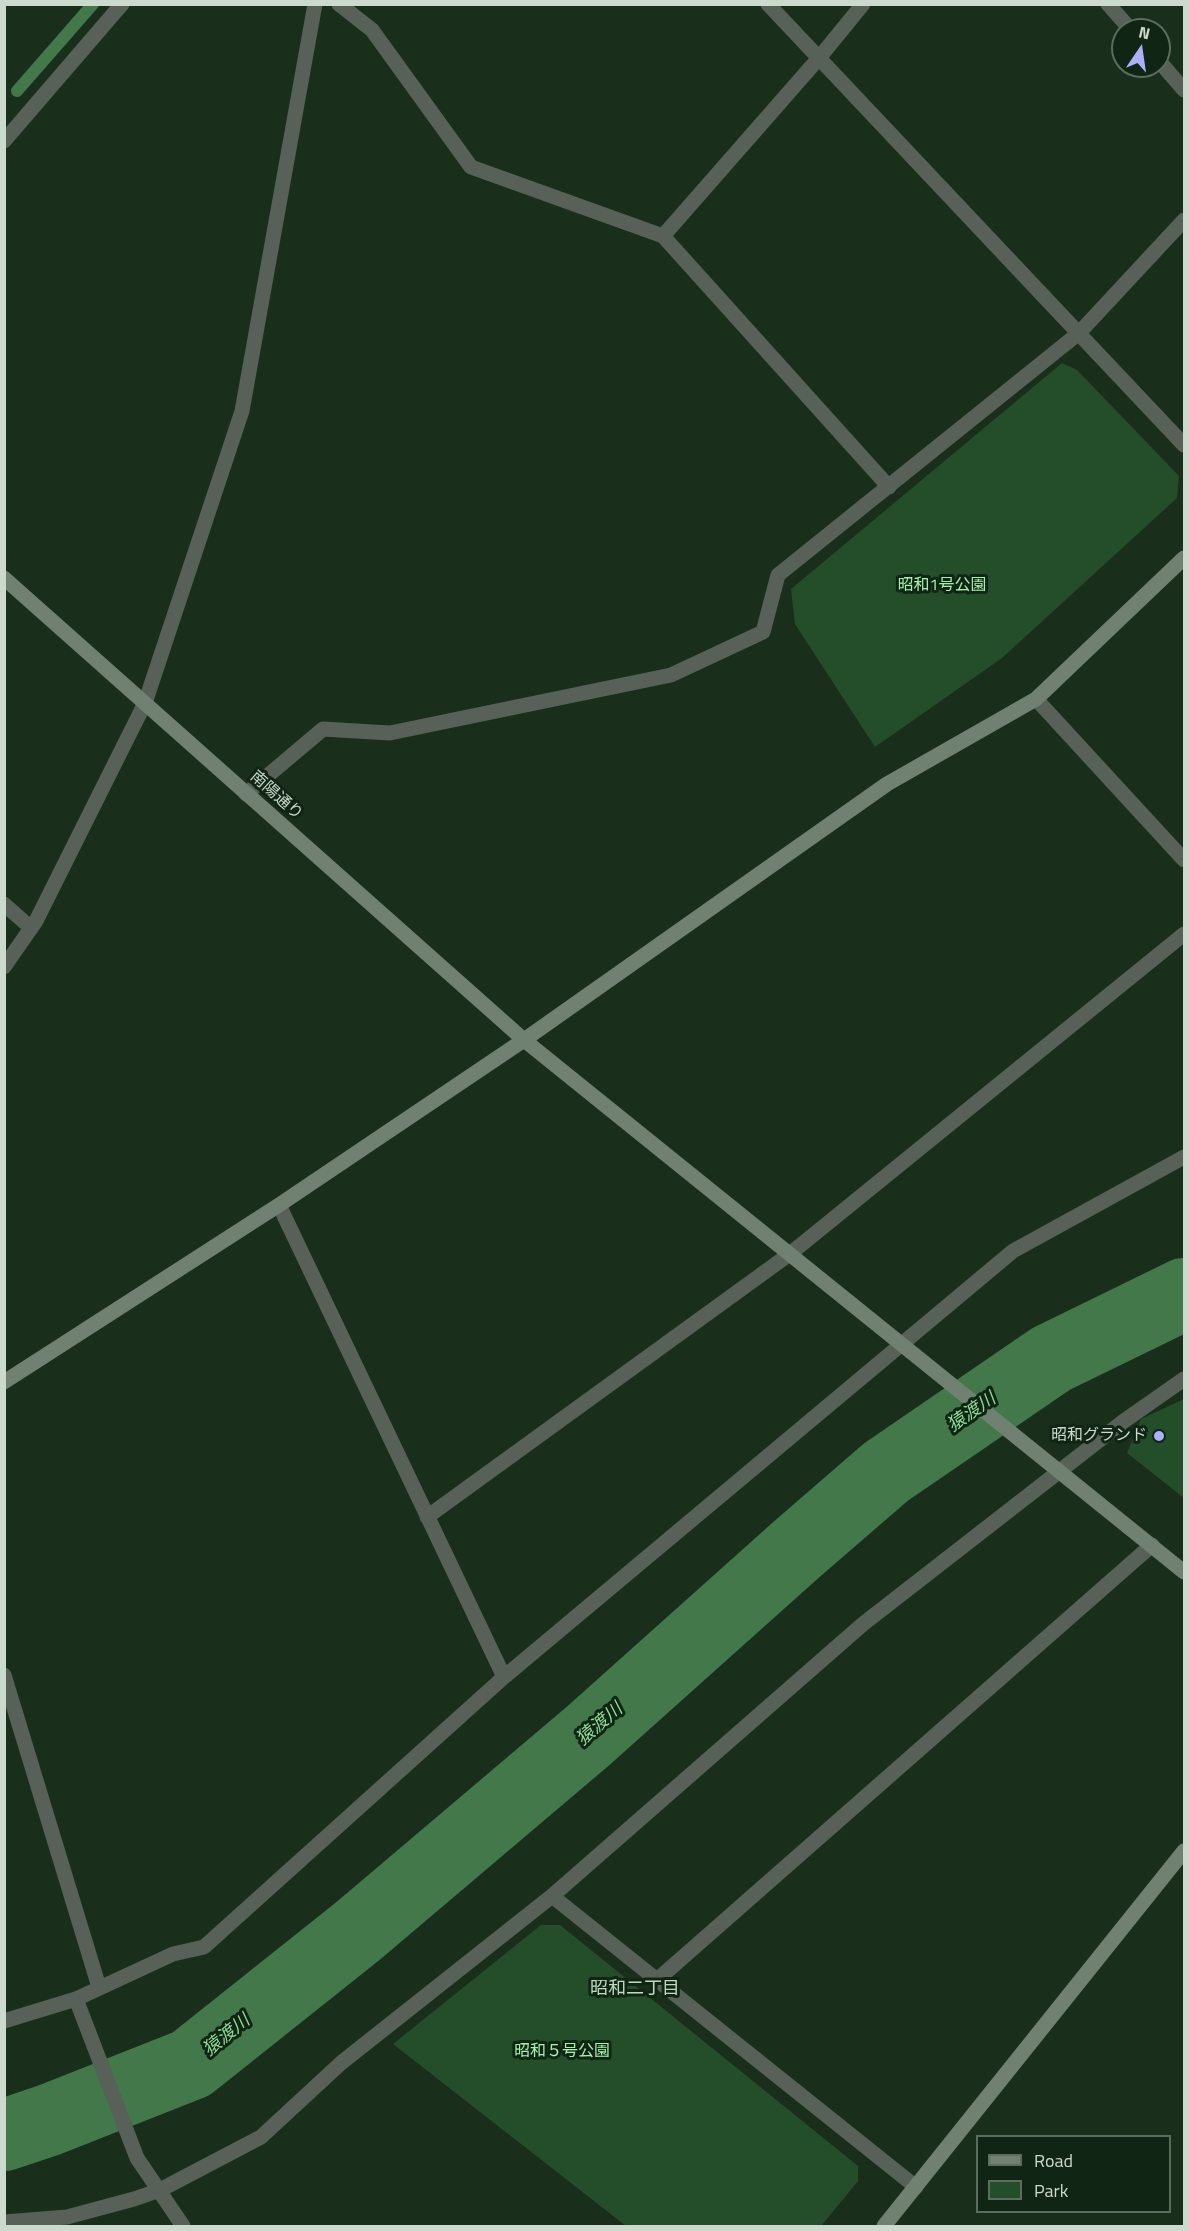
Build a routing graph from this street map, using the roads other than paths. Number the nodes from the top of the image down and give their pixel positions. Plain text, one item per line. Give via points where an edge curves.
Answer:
1 (122, 4) edge
2 (315, 4) edge
3 (339, 4) edge
4 (768, 4) edge
5 (863, 4) edge
6 (1108, 4) edge
7 (1120, 18) edge
8 (819, 58) junction
9 (1171, 74) edge
10 (1185, 90) edge
11 (7, 132) edge
12 (1185, 220) edge
13 (663, 236) junction
14 (1078, 333) junction
15 (1185, 445) edge
16 (889, 487) junction
17 (1185, 558) edge
18 (4, 578) edge
19 (1036, 699) junction
20 (145, 703) junction
21 (246, 794) junction
22 (1185, 860) edge
23 (4, 904) edge
24 (31, 928) junction
25 (1185, 934) edge
26 (4, 967) edge
27 (524, 1040) junction
28 (1185, 1157) edge
29 (279, 1205) junction
30 (791, 1253) junction
31 (902, 1343) junction
32 (1185, 1379) edge
33 (4, 1382) edge
34 (1060, 1471) junction
35 (427, 1517) junction
36 (1152, 1545) junction
37 (1185, 1572) edge
38 (4, 1676) edge
39 (504, 1677) junction
40 (1185, 1851) edge
41 (552, 1896) junction
42 (657, 1980) junction
43 (99, 1986) junction
44 (76, 1999) junction
45 (4, 2021) edge
46 (916, 2187) junction
47 (160, 2190) junction
48 (4, 2222) edge
49 (183, 2226) edge
50 (884, 2226) edge

1 - 11 street
2 - 20 street via 242,411
3 - 13 street via 372,30 471,167
4 - 8 street
5 - 8 street
6 - 7 street
8 - 13 street
8 - 14 street
9 - 10 street
12 - 14 street
13 - 16 street
14 - 15 street
14 - 16 street
16 - 21 street via 778,575 763,632 671,675 390,733 323,729
17 - 19 street
18 - 20 street, 南陽通り
19 - 22 street
19 - 27 street via 887,783
20 - 21 street, 南陽通り
20 - 24 street
21 - 27 street, 南陽通り
23 - 24 street
24 - 26 street
25 - 30 street
27 - 29 street
27 - 30 street, 南陽通り
28 - 31 street via 1013,1251
29 - 33 street
29 - 35 street
30 - 31 street, 南陽通り
30 - 35 street
31 - 34 street, 南陽通り
31 - 39 street
32 - 34 street
34 - 36 street, 南陽通り
34 - 41 street via 863,1624
35 - 39 street
36 - 37 street, 南陽通り
36 - 42 street
38 - 43 street
39 - 43 street via 204,1947 173,1954
40 - 46 street
41 - 42 street
41 - 47 street via 341,2063 261,2137
42 - 46 street
43 - 44 street
44 - 45 street
44 - 47 street via 137,2158
46 - 50 street
47 - 48 street via 67,2217
47 - 49 street

